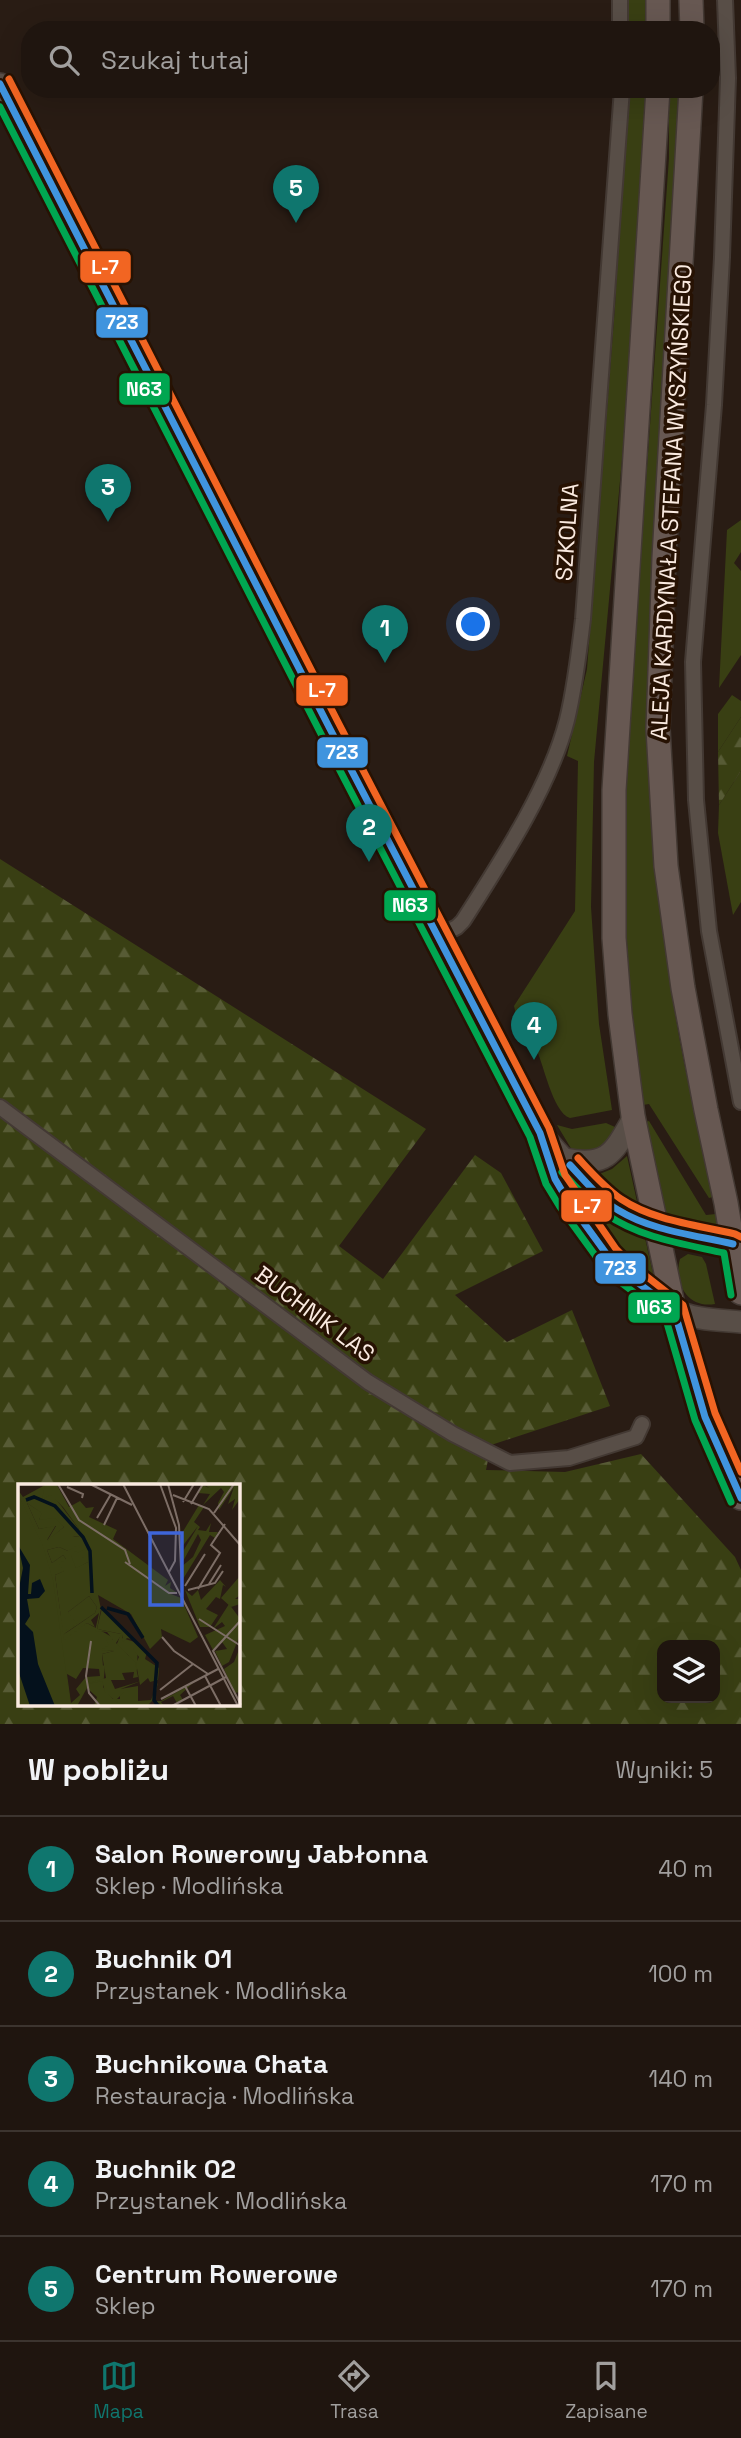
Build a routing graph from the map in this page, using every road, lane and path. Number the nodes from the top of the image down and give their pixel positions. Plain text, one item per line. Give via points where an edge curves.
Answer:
1 (620, 0) edge
2 (658, 0) edge
3 (691, 0) edge
4 (725, 0) edge
5 (620, 21) edge
6 (659, 21) edge
7 (692, 21) edge
8 (0, 84) edge
9 (621, 98) edge
10 (657, 98) edge
11 (690, 98) edge
12 (438, 937) junction
13 (741, 1102) edge
14 (0, 1107) edge
15 (633, 1117) junction
16 (540, 1133) junction
17 (565, 1159) junction
18 (655, 1226) junction
19 (737, 1246) edge
20 (741, 1293) edge
21 (674, 1310) junction
22 (741, 1322) edge
23 (639, 1430) dead end
24 (741, 1498) edge

1 - 5 street
2 - 6 main road
3 - 7 main road
4 - 13 street via 728,78 722,257 694,674 696,800 709,931
8 - 12 main road
9 - 12 street, SZKOLNA via 583,619 567,722 534,800 497,866 463,921
10 - 15 main road, ALEJA KARDYNAŁA STEFANA WYSZYŃSKIEGO via 614,803 614,937
11 - 19 main road, ALEJA KARDYNAŁA STEFANA WYSZYŃSKIEGO via 664,558 659,729 666,866 683,988
12 - 16 main road
14 - 23 street, BUCHNIK LAS via 368,1382 453,1434 510,1462 569,1458
15 - 17 main road via 605,1158 588,1162
15 - 18 main road, ALEJA KARDYNAŁA STEFANA WYSZYŃSKIEGO
16 - 17 main road
16 - 21 main road via 555,1179 608,1256
17 - 18 main road via 617,1209
18 - 19 main road
18 - 21 main road, ALEJA KARDYNAŁA STEFANA WYSZYŃSKIEGO
19 - 20 main road, ALEJA KARDYNAŁA STEFANA WYSZYŃSKIEGO
21 - 22 main road via 708,1320
21 - 24 main road, ALEJA KARDYNAŁA STEFANA WYSZYŃSKIEGO via 705,1417

